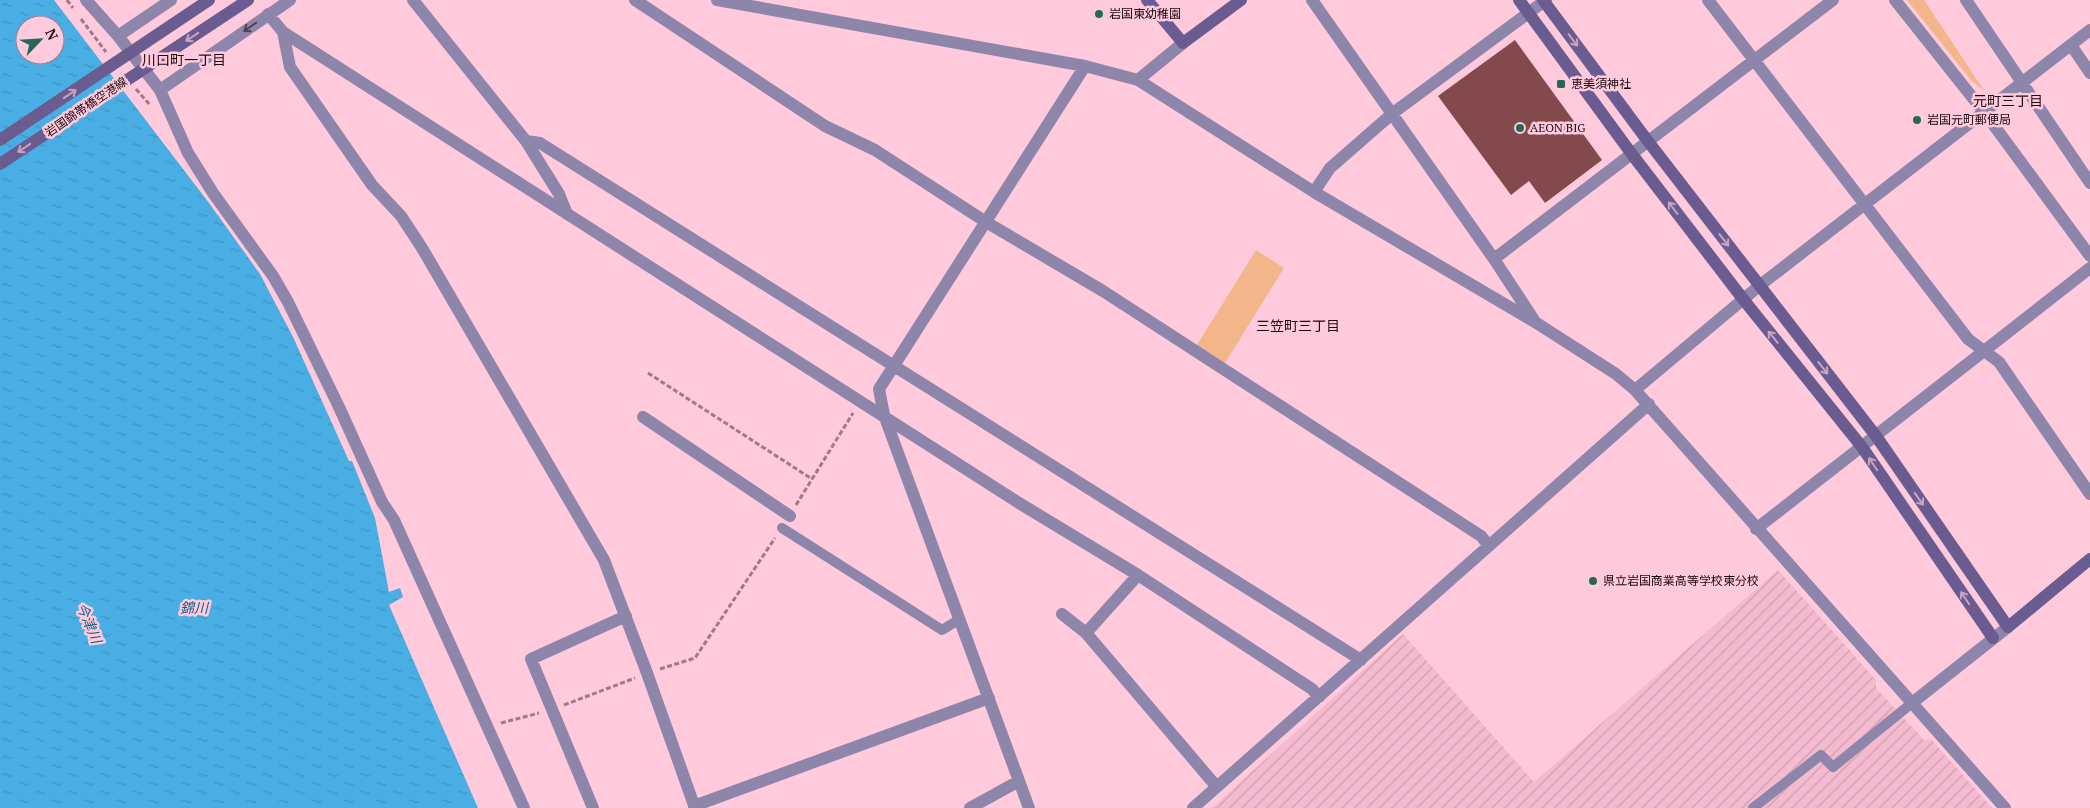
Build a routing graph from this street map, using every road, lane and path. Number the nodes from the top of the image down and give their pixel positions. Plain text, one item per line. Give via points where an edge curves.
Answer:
1 (86, 0) edge
2 (171, 0) edge
3 (209, 0) edge
4 (248, 0) edge
5 (290, 0) edge
6 (413, 0) edge
7 (634, 0) edge
8 (717, 0) edge
9 (1147, 0) edge
10 (1241, 0) edge
11 (1312, 0) edge
12 (1519, 0) edge
13 (1544, 0) edge
14 (1708, 0) edge
15 (1833, 0) edge
16 (1895, 0) edge
17 (1966, 0) edge
18 (1529, 12) junction
19 (268, 14) junction
20 (2090, 30) edge
21 (283, 32) junction
22 (92, 34) dead end
23 (118, 36) junction
24 (1182, 44) junction
25 (2071, 45) junction
26 (110, 57) dead end
27 (1752, 60) junction
28 (1085, 66) junction
29 (2090, 73) edge
30 (1138, 80) junction
31 (2022, 83) junction
32 (136, 88) dead end
33 (160, 90) junction
34 (152, 107) dead end
35 (1984, 112) junction
36 (1393, 113) junction
37 (0, 140) edge
38 (1647, 140) junction
39 (526, 141) junction
40 (1631, 153) junction
41 (0, 164) edge
42 (2090, 183) edge
43 (1314, 192) junction
44 (1863, 205) junction
45 (568, 214) junction
46 (986, 222) junction
47 (2090, 256) edge
48 (1494, 259) junction
49 (2090, 268) edge
50 (1759, 286) junction
51 (1742, 299) junction
52 (1535, 322) junction
53 (1984, 352) junction
54 (894, 365) junction
55 (648, 373) dead end
56 (1635, 390) junction
57 (860, 401) junction
58 (1649, 404) junction
59 (884, 415) junction
60 (643, 416) dead end
61 (1876, 436) junction
62 (1862, 447) junction
63 (812, 479) junction
64 (2090, 494) edge
65 (790, 516) joint
66 (782, 528) joint
67 (1756, 529) junction
68 (1489, 546) junction
69 (2090, 559) edge
70 (1138, 575) junction
71 (1062, 614) dead end
72 (626, 616) junction
73 (960, 619) junction
74 (2008, 627) junction
75 (1086, 633) junction
76 (1993, 638) junction
77 (1361, 660) junction
78 (648, 673) junction
79 (989, 698) junction
80 (1319, 698) junction
81 (1912, 703) junction
82 (551, 710) junction
83 (489, 727) junction
84 (1019, 781) junction
85 (1216, 786) junction
86 (694, 807) edge
87 (524, 808) edge
88 (593, 808) edge
89 (970, 808) edge
90 (1029, 808) edge
91 (1192, 808) edge
92 (1753, 808) edge
93 (2005, 808) edge

1 - 23 street
2 - 23 street
37 -> 3 street, 岩国錦帯橋空港線
4 -> 41 street, 岩国錦帯橋空港線
5 - 19 street
6 - 39 street
7 - 46 street via 825,126 875,150
8 - 28 street
9 - 24 street
10 - 24 street
11 - 36 street
12 - 18 street
13 - 18 street
13 -> 38 street
14 - 27 street
15 - 27 street
16 - 35 street
17 - 31 street
18 - 36 street
18 - 40 street
19 - 21 street
19 -> 33 street
20 - 25 street
21 - 45 street
21 - 72 street via 290,67 372,185 401,216 422,248 604,560
22 - 26 path
23 - 33 street
24 - 30 street
25 - 29 street
25 - 31 street
27 - 38 street
27 - 44 street
28 - 30 street
28 - 46 street
30 - 43 street
31 - 35 street
31 - 42 street
32 - 34 path
33 - 83 street via 188,153 288,302 382,502 394,520
35 - 44 street
35 - 47 street
36 - 43 street via 1330,168
36 - 48 street
38 - 40 street
38 -> 50 street
39 - 45 street
39 - 54 street via 540,143
40 - 48 street
51 -> 40 street
43 - 52 street
44 - 50 street
44 - 53 street via 1968,339
45 - 57 street
46 - 54 street
46 - 68 street via 1103,291 1481,536
48 - 52 street
49 - 53 street
50 - 51 street
50 -> 61 street
51 - 56 street
62 -> 51 street
52 - 56 street via 1616,374
53 - 61 street
53 - 64 street via 1999,362
54 - 59 street via 879,389
54 - 77 street
55 - 63 path
56 - 58 street
57 - 59 street
57 - 63 path
58 - 67 street
58 - 68 street
59 - 70 street via 1018,503
59 - 73 street
60 - 65 street
61 - 62 street
61 -> 74 street
62 - 67 street
76 -> 62 street
63 - 65 path
66 - 73 lane via 942,630
66 - 78 path via 695,658
67 - 81 street
68 - 77 street
69 - 74 street
70 - 75 street
70 - 80 street via 1312,689
71 - 75 street
72 - 78 street
72 - 82 street via 530,659
73 - 79 street
74 - 76 street
75 - 85 street
76 - 81 street
77 - 80 street
78 - 82 path
78 - 86 street
79 - 84 street
79 - 86 street
80 - 85 street
81 - 92 lane via 1833,767 1821,755
81 - 93 street
82 - 83 path
82 - 88 street
83 - 87 street
84 - 89 street
84 - 90 street
85 - 91 street

